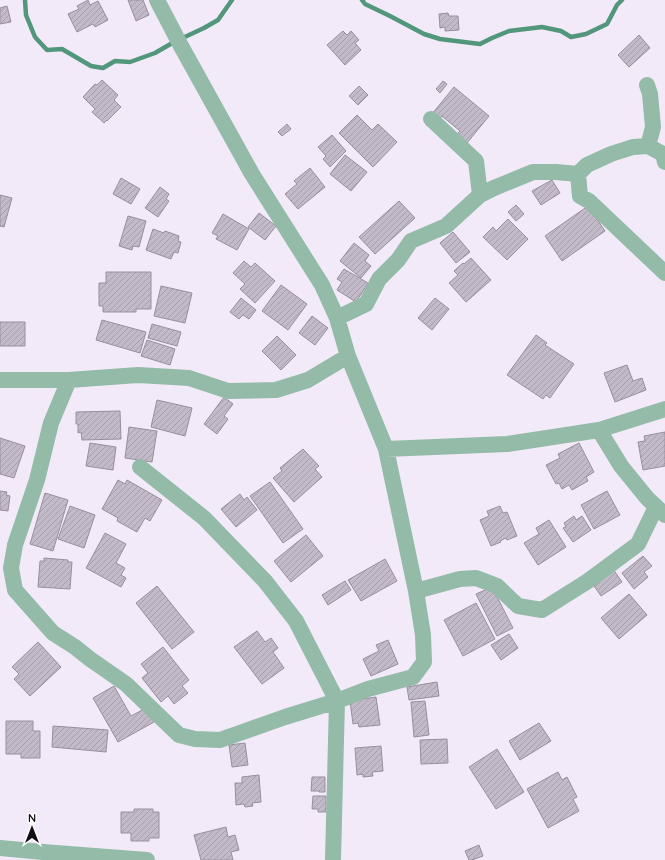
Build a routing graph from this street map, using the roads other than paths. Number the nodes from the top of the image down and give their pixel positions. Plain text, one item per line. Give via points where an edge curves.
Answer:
1 (157, 0) edge
2 (647, 85) dead end
3 (431, 119) dead end
4 (648, 146) junction
5 (665, 162) edge
6 (578, 174) junction
7 (480, 195) junction
8 (665, 273) edge
9 (337, 318) junction
10 (348, 356) junction
11 (0, 380) edge
12 (69, 380) junction
13 (665, 409) edge
14 (599, 430) junction
15 (386, 449) junction
16 (140, 467) dead end
17 (661, 511) edge
18 (416, 591) junction
19 (337, 701) junction
20 (0, 848) edge
21 (147, 860) edge
22 (333, 860) edge

1 - 9 street via 252,174 322,285
2 - 4 street via 653,127
3 - 7 street via 476,161
4 - 5 street via 663,154
4 - 6 street via 633,147 611,154 586,165
6 - 7 street via 533,172
6 - 8 street via 580,196 590,201
7 - 9 street via 446,226 411,242 380,279 366,304
9 - 10 street
10 - 12 street via 308,380 276,390 228,391 189,378 138,375
10 - 15 street
11 - 12 street
12 - 19 street via 51,423 37,480 16,545 11,568 15,590 53,633 126,684 179,735 194,739 220,740
13 - 14 street
14 - 15 street via 507,444
14 - 17 street via 621,466
15 - 18 street
16 - 19 street via 204,518 265,580 296,621
17 - 18 street via 638,544 588,581 542,610 518,606 497,586 476,578 460,579
18 - 19 street via 423,635 424,662 413,677
19 - 22 street
20 - 21 street

